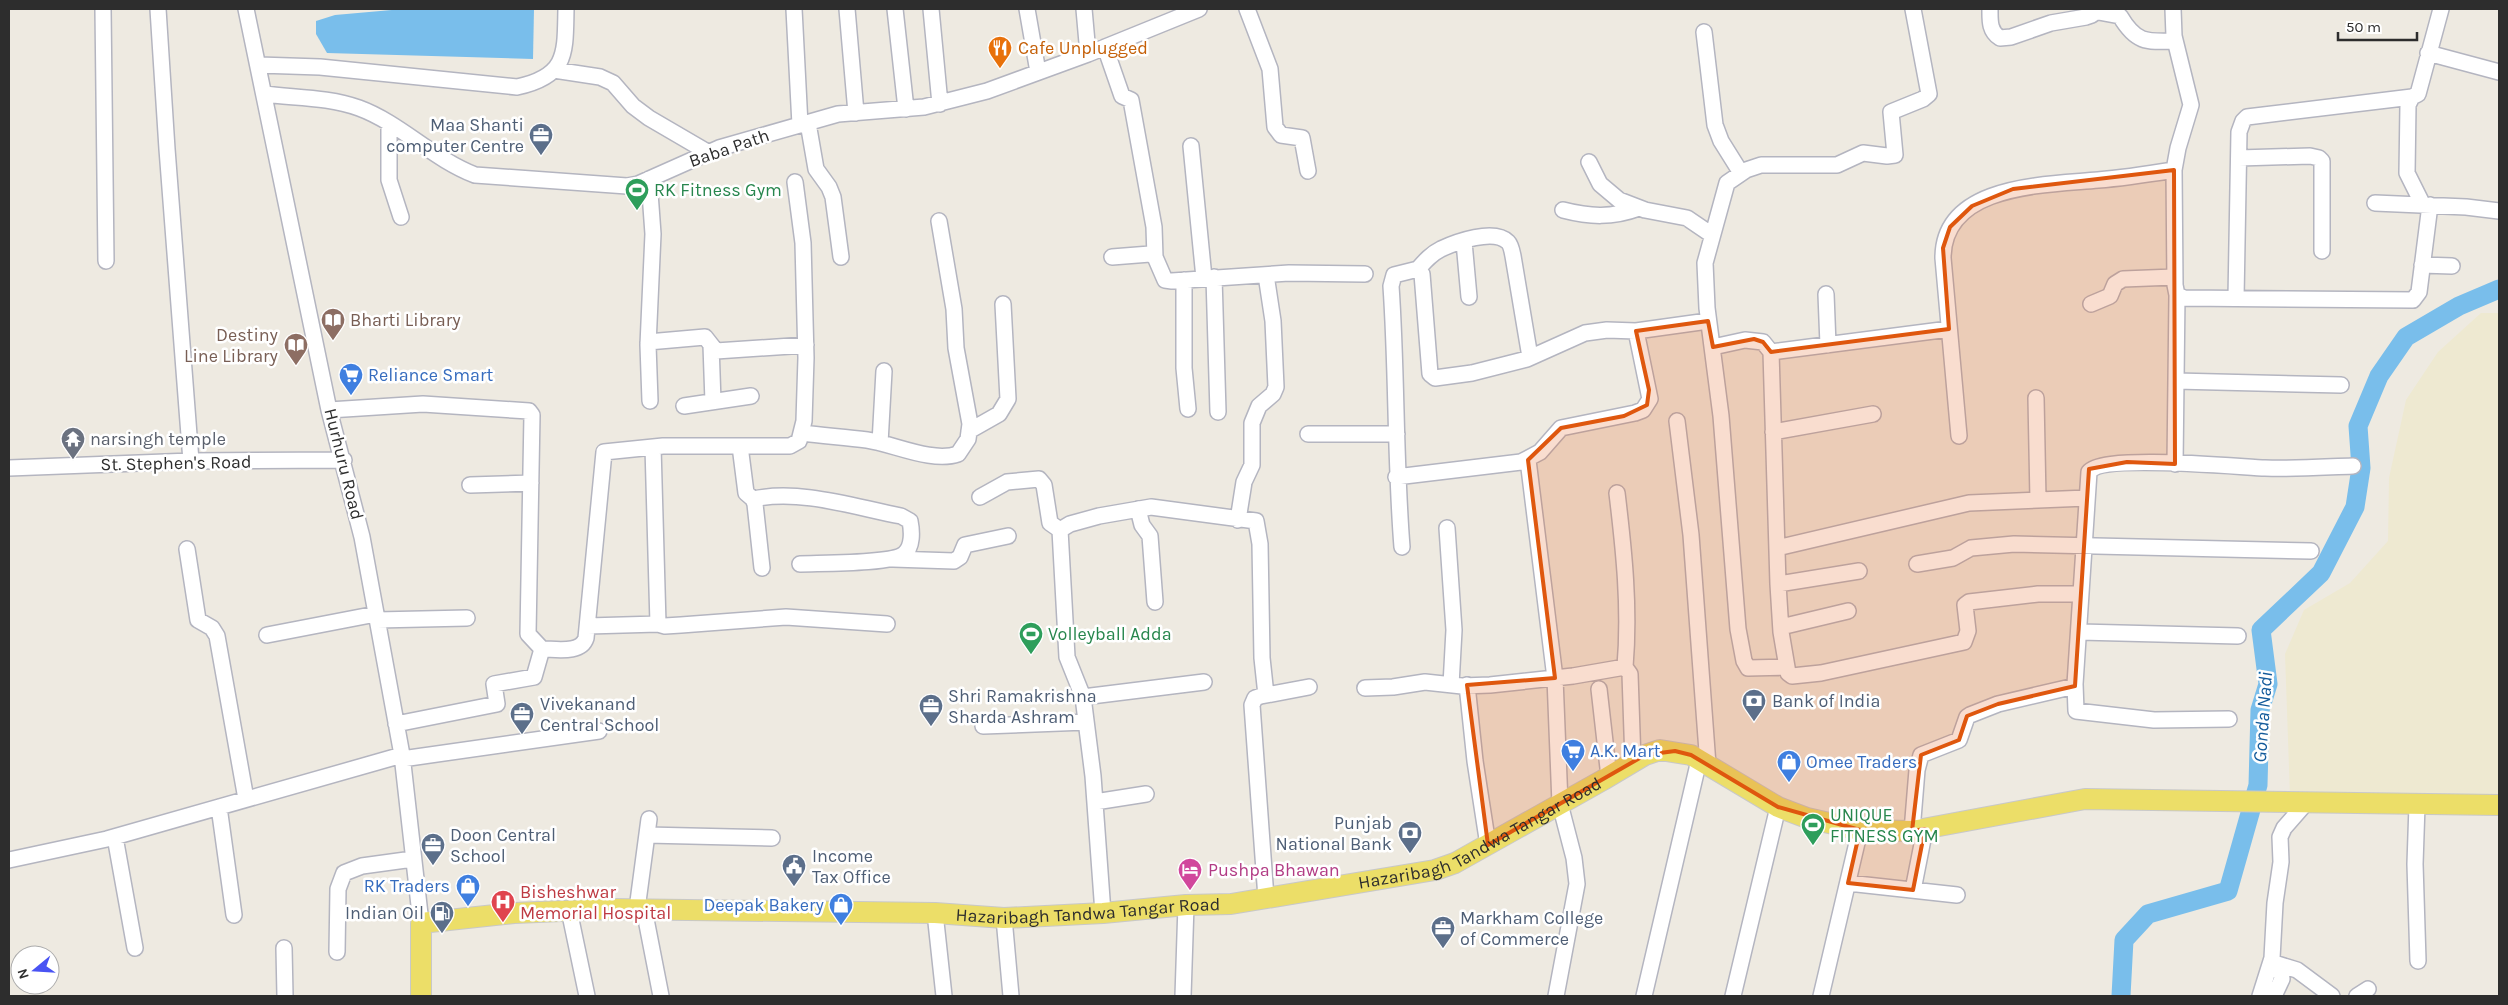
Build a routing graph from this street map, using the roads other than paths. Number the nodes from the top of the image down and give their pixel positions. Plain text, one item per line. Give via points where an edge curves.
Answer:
1 (103, 9) edge
2 (158, 9) edge
3 (246, 9) edge
4 (566, 9) edge
5 (794, 9) edge
6 (846, 9) edge
7 (895, 9) edge
8 (931, 9) edge
9 (1027, 9) edge
10 (1084, 9) edge
11 (1248, 9) edge
12 (1913, 9) edge
13 (1990, 9) edge
14 (2173, 9) edge
15 (2441, 9) edge
16 (1190, 10) edge
17 (2094, 10) edge
18 (1704, 32) dead end
19 (2175, 41) junction
20 (1105, 47) junction
21 (2428, 53) junction
22 (1088, 54) junction
23 (259, 65) junction
24 (554, 70) junction
25 (1038, 72) junction
26 (2499, 72) edge
27 (264, 94) junction
28 (2412, 97) junction
29 (940, 104) junction
30 (906, 109) junction
31 (856, 113) junction
32 (389, 124) junction
33 (804, 124) junction
34 (1191, 146) dead end
35 (709, 153) junction
36 (2239, 158) junction
37 (1589, 162) dead end
38 (2174, 170) junction
39 (1308, 171) dead end
40 (1741, 173) junction
41 (649, 179) junction
42 (795, 182) dead end
43 (2375, 203) dead end
44 (2427, 205) junction
45 (1639, 208) junction
46 (1563, 210) dead end
47 (2499, 211) edge
48 (401, 217) dead end
49 (939, 221) dead end
50 (1712, 235) junction
51 (1464, 242) junction
52 (2322, 252) dead end
53 (841, 256) dead end
54 (1112, 257) dead end
55 (1155, 257) junction
56 (106, 261) dead end
57 (2422, 265) junction
58 (2452, 266) dead end
59 (1418, 269) junction
60 (1365, 274) dead end
61 (1266, 275) junction
62 (2174, 277) junction
63 (1209, 278) junction
64 (1184, 280) junction
65 (1826, 294) dead end
66 (2177, 295) junction
67 (1469, 297) dead end
68 (2236, 298) junction
69 (1003, 304) dead end
70 (2091, 304) dead end
71 (1708, 321) junction
72 (1949, 328) junction
73 (1636, 331) junction
74 (648, 342) junction
75 (711, 345) junction
76 (806, 345) junction
77 (1828, 345) junction
78 (1713, 347) junction
79 (1771, 352) junction
80 (1530, 358) junction
81 (884, 371) dead end
82 (2176, 381) junction
83 (2341, 384) dead end
84 (751, 396) dead end
85 (2036, 398) dead end
86 (650, 401) dead end
87 (713, 402) junction
88 (684, 406) dead end
89 (1188, 409) dead end
90 (329, 410) junction
91 (1218, 412) dead end
92 (1873, 414) dead end
93 (1678, 421) dead end
94 (969, 430) junction
95 (802, 432) junction
96 (1773, 432) junction
97 (1308, 434) dead end
98 (1397, 434) junction
99 (1959, 436) dead end
100 (880, 443) junction
101 (740, 446) junction
102 (653, 447) junction
103 (344, 460) junction
104 (1528, 460) junction
105 (191, 461) junction
106 (2175, 464) junction
107 (2353, 466) dead end
108 (9, 468) edge
109 (1396, 476) junction
110 (531, 483) junction
111 (470, 484) dead end
112 (1617, 493) dead end
113 (980, 497) dead end
114 (2087, 498) junction
115 (753, 499) junction
116 (2038, 500) junction
117 (1138, 509) junction
118 (1238, 520) junction
119 (1447, 528) dead end
120 (1060, 530) junction
121 (1008, 536) dead end
122 (2085, 545) junction
123 (1402, 547) dead end
124 (1777, 548) junction
125 (187, 549) dead end
126 (2311, 551) dead end
127 (893, 559) junction
128 (800, 564) dead end
129 (1917, 564) dead end
130 (762, 568) dead end
131 (1860, 571) dead end
132 (1778, 584) junction
133 (2081, 594) junction
134 (1155, 602) dead end
135 (1848, 611) dead end
136 (377, 617) junction
137 (467, 618) dead end
138 (658, 624) junction
139 (887, 624) dead end
140 (588, 626) junction
141 (1781, 627) junction
142 (2080, 632) junction
143 (267, 635) dead end
144 (2238, 636) dead end
145 (542, 650) junction
146 (1625, 667) junction
147 (1786, 667) junction
148 (1555, 678) junction
149 (1204, 682) dead end
150 (1451, 685) junction
151 (1467, 685) junction
152 (2075, 686) junction
153 (1310, 687) dead end
154 (1365, 688) dead end
155 (1599, 689) dead end
156 (1266, 696) junction
157 (1083, 697) junction
158 (2229, 719) dead end
159 (1086, 722) junction
160 (396, 724) junction
161 (983, 726) dead end
162 (599, 731) dead end
163 (402, 757) junction
164 (1633, 762) junction
165 (1703, 763) junction
166 (1609, 777) junction
167 (1146, 794) dead end
168 (246, 799) junction
169 (1095, 802) junction
170 (1560, 804) junction
171 (2305, 804) junction
172 (2417, 804) junction
173 (2499, 805) edge
174 (219, 807) junction
175 (1778, 807) junction
176 (649, 819) dead end
177 (1860, 830) junction
178 (1919, 830) junction
179 (647, 835) junction
180 (115, 837) junction
181 (772, 838) dead end
182 (1488, 845) junction
183 (413, 858) junction
184 (9, 860) edge
185 (1848, 883) junction
186 (1913, 890) junction
187 (1957, 895) dead end
188 (1266, 898) junction
189 (1186, 905) junction
190 (640, 909) junction
191 (569, 910) junction
192 (935, 913) junction
193 (1103, 913) junction
194 (234, 915) dead end
195 (1004, 918) junction
196 (421, 923) junction
197 (135, 948) dead end
198 (284, 948) dead end
199 (337, 952) dead end
200 (2418, 962) dead end
201 (2276, 963) junction
202 (285, 996) edge
203 (421, 996) edge
204 (587, 996) edge
205 (661, 996) edge
206 (944, 996) edge
207 (1011, 996) edge
208 (1182, 996) edge
209 (1556, 996) edge
210 (1644, 996) edge
211 (1732, 996) edge
212 (1820, 996) edge
213 (2260, 996) edge
214 (2274, 996) edge
215 (2332, 996) edge

1 - 56 street
2 - 105 street
3 - 23 street, Hurhuru Road
4 - 24 street via 565,50
5 - 33 street
6 - 31 street
7 - 30 street
8 - 29 street
9 - 25 street
10 - 22 street
11 - 39 street via 1270,68 1275,127 1281,135 1302,138
12 - 40 street via 1929,94 1891,112 1895,155 1863,153 1838,165 1761,165
13 - 17 street via 1991,27 2000,38 2086,17
14 - 19 street
15 - 21 street
16 - 20 street, Baba Path
17 - 19 street via 2120,16 2141,40
18 - 40 street via 1715,125
19 - 38 street via 2191,105
20 - 22 street, Baba Path
20 - 55 street via 1122,96 1131,100 1154,227
21 - 26 street
21 - 28 street via 2421,88
22 - 25 street, Baba Path
23 - 24 street via 320,67 517,87 530,84
23 - 27 street, Hurhuru Road
24 - 35 street via 600,77 612,83 649,118
25 - 29 street, Baba Path
27 - 32 street, Baba Path via 337,102 359,108
27 - 90 street, Hurhuru Road
28 - 36 street via 2247,117 2239,132
28 - 44 street via 2408,105 2407,172
29 - 30 street, Baba Path
30 - 31 street, Baba Path
31 - 33 street, Baba Path via 838,114
32 - 41 street, Baba Path via 457,168 475,175 627,186
32 - 48 street via 389,180
33 - 35 street, Baba Path
33 - 53 street via 816,169 833,198
34 - 63 street
35 - 41 street, Baba Path
36 - 52 street via 2310,156 2322,161
36 - 68 street
37 - 45 street via 1600,184 1619,200
38 - 62 street
38 - 72 street via 2013,189 1972,206 1950,227 1943,248
40 - 50 street via 1727,183
41 - 74 street via 653,234
42 - 76 street via 803,243
43 - 44 street
44 - 47 street
44 - 57 street
45 - 46 street via 1613,217
45 - 50 street via 1687,218
49 - 94 street
50 - 71 street via 1705,263
51 - 59 street via 1441,249
51 - 67 street
51 - 80 street via 1491,236 1500,237 1510,244
54 - 55 street via 1150,254
55 - 64 street via 1165,280
57 - 58 street
57 - 68 street via 2418,292 2413,300
59 - 80 street via 1425,286 1432,377 1472,373
59 - 98 street via 1397,274 1392,281
60 - 61 street
61 - 63 street
61 - 118 street via 1273,321 1276,387 1259,406 1252,422 1252,465 1244,482
62 - 66 street
62 - 70 street via 2123,279 2115,284 2110,296
63 - 64 street
63 - 91 street
64 - 89 street via 1184,368
65 - 77 street
66 - 68 street via 2184,298
66 - 82 street
69 - 94 street via 1008,399 999,414
71 - 73 street
71 - 78 street
72 - 77 street
72 - 99 street
73 - 80 street via 1585,333
73 - 104 street via 1650,399 1643,410 1561,428 1540,452
74 - 75 street via 705,337
74 - 86 street
75 - 76 street via 720,351
75 - 87 street
76 - 95 street
77 - 79 street
78 - 79 street via 1754,339 1763,342
78 - 147 street via 1738,629 1744,661 1748,668
79 - 96 street
81 - 100 street
82 - 83 street
82 - 106 street
84 - 87 street
85 - 116 street
87 - 88 street
90 - 103 street, Hurhuru Road
90 - 110 street via 423,404 528,411 532,415
92 - 96 street
93 - 165 street via 1691,535
94 - 100 street via 963,448 953,456
95 - 100 street
95 - 101 street via 794,446
96 - 124 street
97 - 98 street
98 - 109 street
101 - 102 street
101 - 115 street via 746,493
102 - 138 street
102 - 140 street via 606,451 603,455
103 - 105 street, St. Stephen's Road
103 - 136 street, Hurhuru Road
104 - 109 street
104 - 148 street
105 - 108 street, St. Stephen's Road
106 - 107 street via 2267,468
106 - 114 street via 2127,462 2091,468
109 - 123 street
110 - 111 street
110 - 145 street via 528,634
112 - 146 street via 1627,592
113 - 120 street via 1007,482 1039,479 1044,484 1050,523
114 - 116 street
114 - 122 street
115 - 127 street via 766,496 816,499 907,518 911,525 909,548 905,554
115 - 130 street
116 - 124 street via 1969,503
117 - 118 street via 1157,508
117 - 120 street via 1070,524
117 - 134 street via 1150,536
118 - 156 street via 1258,523
119 - 150 street via 1454,630
120 - 157 street via 1067,657
121 - 127 street via 965,545 960,557 954,561
122 - 126 street
122 - 129 street via 2014,544 1971,548 1953,558
122 - 133 street
124 - 132 street
125 - 168 street via 198,620 212,628 217,636
127 - 128 street
131 - 132 street
132 - 141 street
133 - 142 street
133 - 147 street via 2038,594 1969,602 1965,605 1968,631 1964,642 1821,674 1792,676
135 - 141 street
136 - 137 street
136 - 143 street
136 - 160 street, Hurhuru Road
138 - 139 street via 786,617
138 - 140 street
140 - 145 street via 581,646
141 - 147 street
142 - 144 street
142 - 152 street
145 - 160 street via 534,677 494,684 497,704
146 - 148 street
146 - 164 street via 1630,674
148 - 151 street
148 - 170 street
149 - 157 street
150 - 151 street
150 - 154 street via 1426,682
151 - 182 street
152 - 158 street via 2075,708 2080,712 2154,720
152 - 178 street via 1998,704 1970,715 1960,740 1921,755 1917,770
153 - 156 street
155 - 166 street
156 - 188 street via 1255,698 1252,705
157 - 159 street
159 - 161 street
159 - 169 street
160 - 163 street, Hurhuru Road
162 - 163 street
163 - 168 street
163 - 183 street, Hurhuru Road
164 - 165 main road, Hazaribagh Tandwa Tangar Road via 1660,750 1683,753
164 - 166 main road, Hazaribagh Tandwa Tangar Road
165 - 175 main road, Hazaribagh Tandwa Tangar Road
165 - 210 street
166 - 170 main road, Hazaribagh Tandwa Tangar Road
167 - 169 street
168 - 174 street
169 - 193 street
170 - 182 main road, Hazaribagh Tandwa Tangar Road
170 - 209 street via 1574,858 1576,884
171 - 172 main road, Hazaribagh Tandwa Tangar Road
171 - 178 main road, Hazaribagh Tandwa Tangar Road via 2078,799
171 - 201 street via 2280,837 2281,862 2275,903
172 - 173 main road, Hazaribagh Tandwa Tangar Road
172 - 200 street
174 - 180 street
174 - 194 street
175 - 177 main road, Hazaribagh Tandwa Tangar Road via 1807,818
175 - 211 street
176 - 179 street
177 - 178 main road, Hazaribagh Tandwa Tangar Road
177 - 185 street
178 - 186 street
179 - 181 street
179 - 190 street
180 - 184 street
180 - 197 street
182 - 188 main road, Hazaribagh Tandwa Tangar Road via 1435,870
183 - 196 street, Hurhuru Road
183 - 199 street via 362,866 344,873 338,888
185 - 186 street
185 - 212 street
186 - 187 street
188 - 189 main road, Hazaribagh Tandwa Tangar Road via 1231,904
189 - 193 main road, Hazaribagh Tandwa Tangar Road
189 - 208 street
190 - 191 main road, Hazaribagh Tandwa Tangar Road
190 - 192 main road, Hazaribagh Tandwa Tangar Road
190 - 205 street
191 - 196 main road, Hazaribagh Tandwa Tangar Road
191 - 204 street
192 - 195 main road, Hazaribagh Tandwa Tangar Road
192 - 206 street
193 - 195 main road, Hazaribagh Tandwa Tangar Road
195 - 207 street
196 - 203 main road
198 - 202 street
201 - 213 street
201 - 214 street via 2282,979
201 - 215 street via 2297,970

